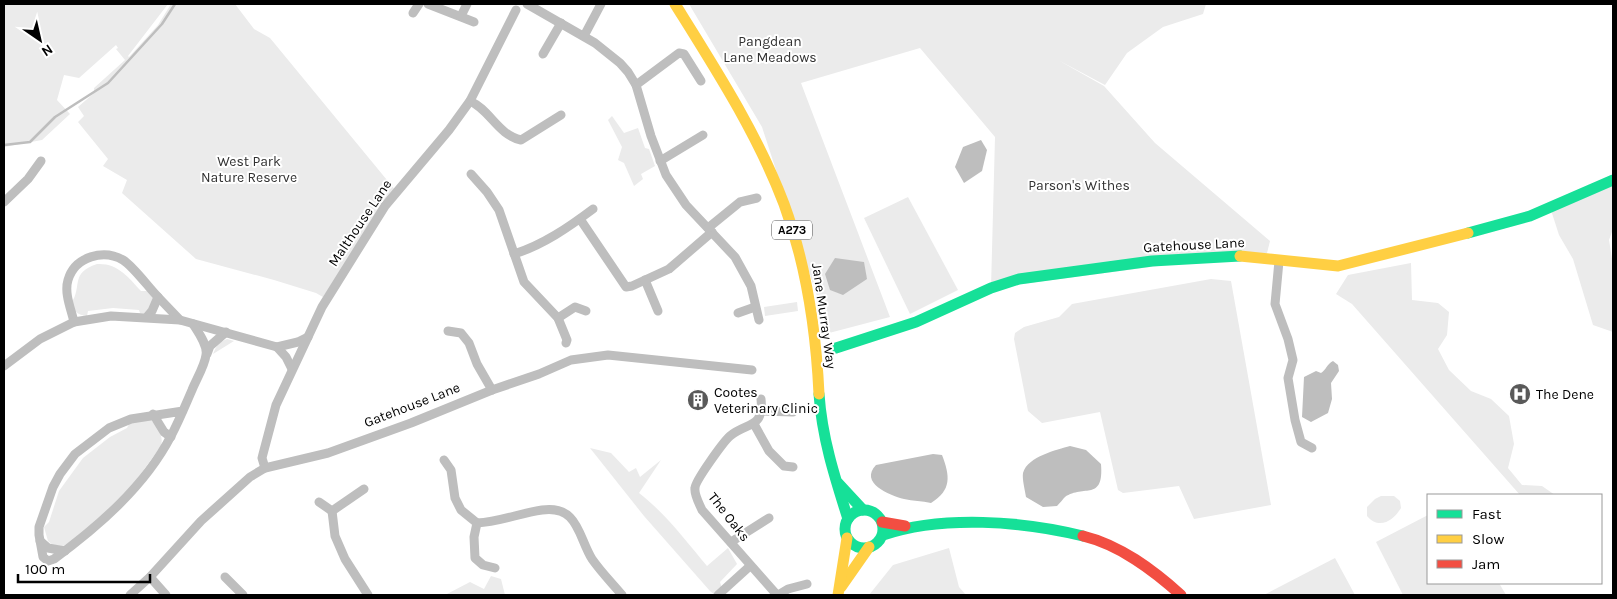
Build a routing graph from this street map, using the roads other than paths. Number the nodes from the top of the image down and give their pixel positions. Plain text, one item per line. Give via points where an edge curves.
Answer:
1 (419, 4) edge
2 (428, 4) edge
3 (467, 4) edge
4 (528, 4) edge
5 (601, 4) edge
6 (675, 4) edge
7 (516, 10) dead end
8 (413, 13) dead end
9 (461, 16) junction
10 (474, 22) dead end
11 (561, 23) junction
12 (584, 36) junction
13 (543, 54) dead end
14 (701, 80) dead end
15 (636, 85) junction
16 (470, 101) junction
17 (561, 115) dead end
18 (703, 136) dead end
19 (40, 160) dead end
20 (660, 162) junction
21 (471, 174) dead end
22 (1613, 180) edge
23 (757, 198) dead end
24 (4, 202) edge
25 (593, 209) dead end
26 (580, 219) junction
27 (710, 230) junction
28 (514, 254) junction
29 (1279, 261) junction
30 (645, 280) junction
31 (158, 297) junction
32 (755, 307) junction
33 (586, 311) dead end
34 (658, 311) dead end
35 (738, 313) dead end
36 (147, 317) junction
37 (558, 318) junction
38 (180, 320) junction
39 (759, 320) dead end
40 (74, 322) junction
41 (193, 324) junction
42 (448, 331) dead end
43 (226, 332) junction
44 (308, 337) junction
45 (566, 343) dead end
46 (277, 347) junction
47 (836, 348) dead end
48 (207, 354) junction
49 (4, 366) edge
50 (292, 369) junction
51 (752, 370) dead end
52 (492, 390) junction
53 (761, 399) dead end
54 (184, 410) junction
55 (762, 411) junction
56 (793, 412) dead end
57 (153, 414) junction
58 (754, 424) junction
59 (171, 437) junction
60 (1312, 448) dead end
61 (444, 460) dead end
62 (793, 467) dead end
63 (265, 468) junction
64 (836, 480) junction
65 (364, 489) dead end
66 (318, 502) dead end
67 (863, 510) junction
68 (332, 511) junction
69 (769, 518) dead end
70 (848, 519) junction
71 (882, 522) junction
72 (477, 523) junction
73 (911, 527) junction
74 (882, 535) junction
75 (847, 538) junction
76 (731, 542) junction
77 (869, 548) junction
78 (750, 566) junction
79 (495, 568) dead end
80 (150, 577) junction
81 (225, 577) dead end
82 (807, 584) dead end
83 (236, 588) junction
84 (838, 592) edge
85 (130, 595) edge
86 (166, 595) edge
87 (228, 595) edge
88 (242, 595) edge
89 (368, 595) edge
90 (622, 595) edge
91 (718, 595) edge
92 (778, 595) edge
93 (1181, 595) edge

1 - 8 street
2 - 9 street
3 - 9 street
4 - 11 street
5 - 12 street
6 - 64 street, Jane Murray Way / A273 via 719,72 762,150 792,229 805,276 823,431
7 - 16 street, Malthouse Lane
9 - 10 street
11 - 12 street
11 - 13 street
12 - 15 street via 620,63
14 - 15 street via 684,54 679,53
15 - 20 street
16 - 17 street via 506,134 521,140
16 - 44 street, Malthouse Lane via 385,206 322,307
18 - 20 street
19 - 24 street via 28,179
20 - 27 street via 678,195
21 - 28 street via 494,202
22 - 29 street, Gatehouse Lane via 1530,216 1375,258 1338,266
23 - 27 street via 740,202
25 - 26 street
26 - 28 street via 539,244
26 - 30 street via 626,286
27 - 30 street via 669,269
27 - 32 street via 745,274
28 - 37 street via 524,282
29 - 47 street, Gatehouse Lane via 1248,256 1152,261 1019,279 916,322
29 - 60 street via 1275,304 1293,360 1288,378 1295,420 1301,442
30 - 34 street
31 - 36 street
31 - 38 street
31 - 40 street via 124,261 103,254 91,257 73,270 68,280
32 - 35 street
32 - 39 street
33 - 37 street via 575,307
36 - 38 street
36 - 40 street via 111,316
37 - 45 street via 568,340
38 - 41 street
40 - 49 street via 40,339
41 - 43 street
41 - 48 street
42 - 52 street via 461,333 469,343
43 - 46 street
43 - 48 street via 210,346
44 - 46 street
44 - 50 street, Malthouse Lane
46 - 50 street
48 - 54 street
50 - 63 street, Malthouse Lane via 276,406 262,458
51 - 52 street, Gatehouse Lane via 608,355 571,360
52 - 63 street, Gatehouse Lane via 328,453
53 - 55 street
54 - 57 street
54 - 59 street
55 - 56 street
55 - 58 street
57 - 59 street
57 - 59 street via 109,428 75,454 52,487 39,527 40,541 48,548 64,551 86,535 131,492
58 - 62 street via 770,451 784,466
58 - 76 street, The Oaks via 729,437 695,486 702,510
61 - 72 street via 451,470 455,498 461,510
63 - 80 street, Gatehouse Lane via 250,477 201,521
64 - 67 street, Jane Murray Way / A273
64 - 70 street, Jane Murray Way / A273
65 - 68 street
66 - 68 street
67 - 70 street
67 - 71 street via 875,513
68 - 89 street via 335,536 344,559
69 - 76 street
70 - 75 street via 845,525
71 - 73 street
71 - 74 street
72 - 79 street via 475,558 483,565
72 - 90 street via 542,510 565,512 576,523 592,558
73 - 74 street
73 - 93 street via 1016,524 1088,537 1154,572
74 - 77 street
75 - 77 street via 856,547
75 - 84 street
76 - 78 street, The Oaks
77 - 84 street
78 - 91 street
78 - 92 street, The Oaks
80 - 85 street, Gatehouse Lane
80 - 86 street
81 - 83 street
82 - 92 street
83 - 87 street
83 - 88 street

